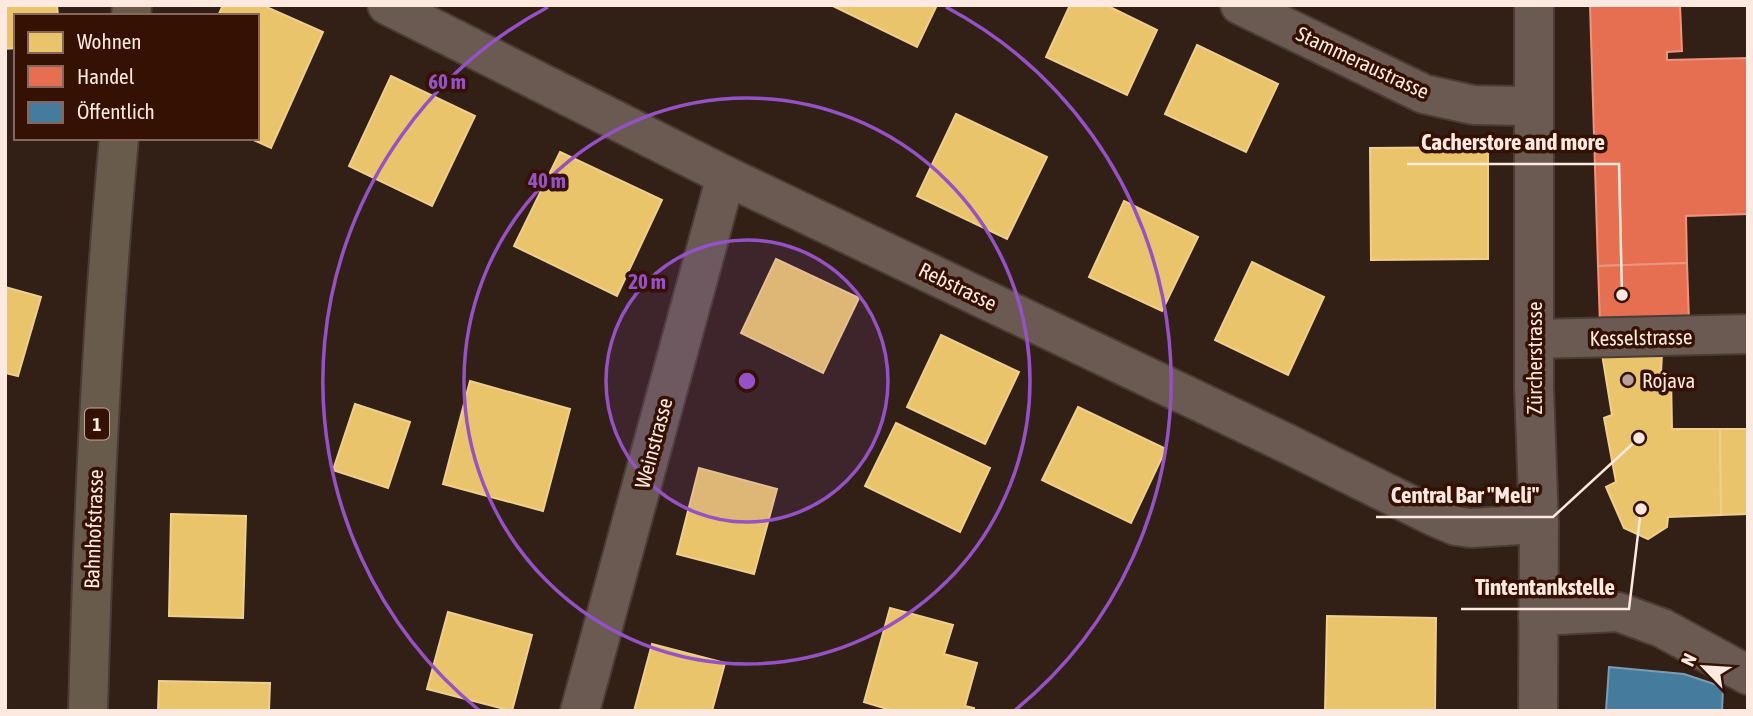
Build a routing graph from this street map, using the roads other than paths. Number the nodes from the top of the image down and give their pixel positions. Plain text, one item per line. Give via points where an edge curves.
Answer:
1 (387, 5) edge
2 (1240, 5) edge
3 (1534, 5) edge
4 (1533, 106) junction
5 (119, 140) edge
6 (726, 176) junction
7 (1748, 334) edge
8 (1534, 339) junction
9 (1539, 524) junction
10 (1538, 616) junction
11 (1748, 675) edge
12 (88, 711) edge
13 (580, 711) edge
14 (1538, 711) edge

1 - 6 street, Rebstrasse
2 - 4 street, Stammeraustrasse via 1424,94 1473,105
3 - 4 street, Zürcherstrasse
4 - 8 street, Zürcherstrasse
5 - 12 main road, Bahnhofstrasse / 1 via 96,430
6 - 9 street, Rebstrasse via 1456,526
6 - 13 street, Weinstrasse
7 - 8 street, Kesselstrasse
8 - 9 street, Zürcherstrasse
9 - 10 street, Zürcherstrasse
10 - 11 street via 1618,612 1662,628
10 - 14 street, Zürcherstrasse

